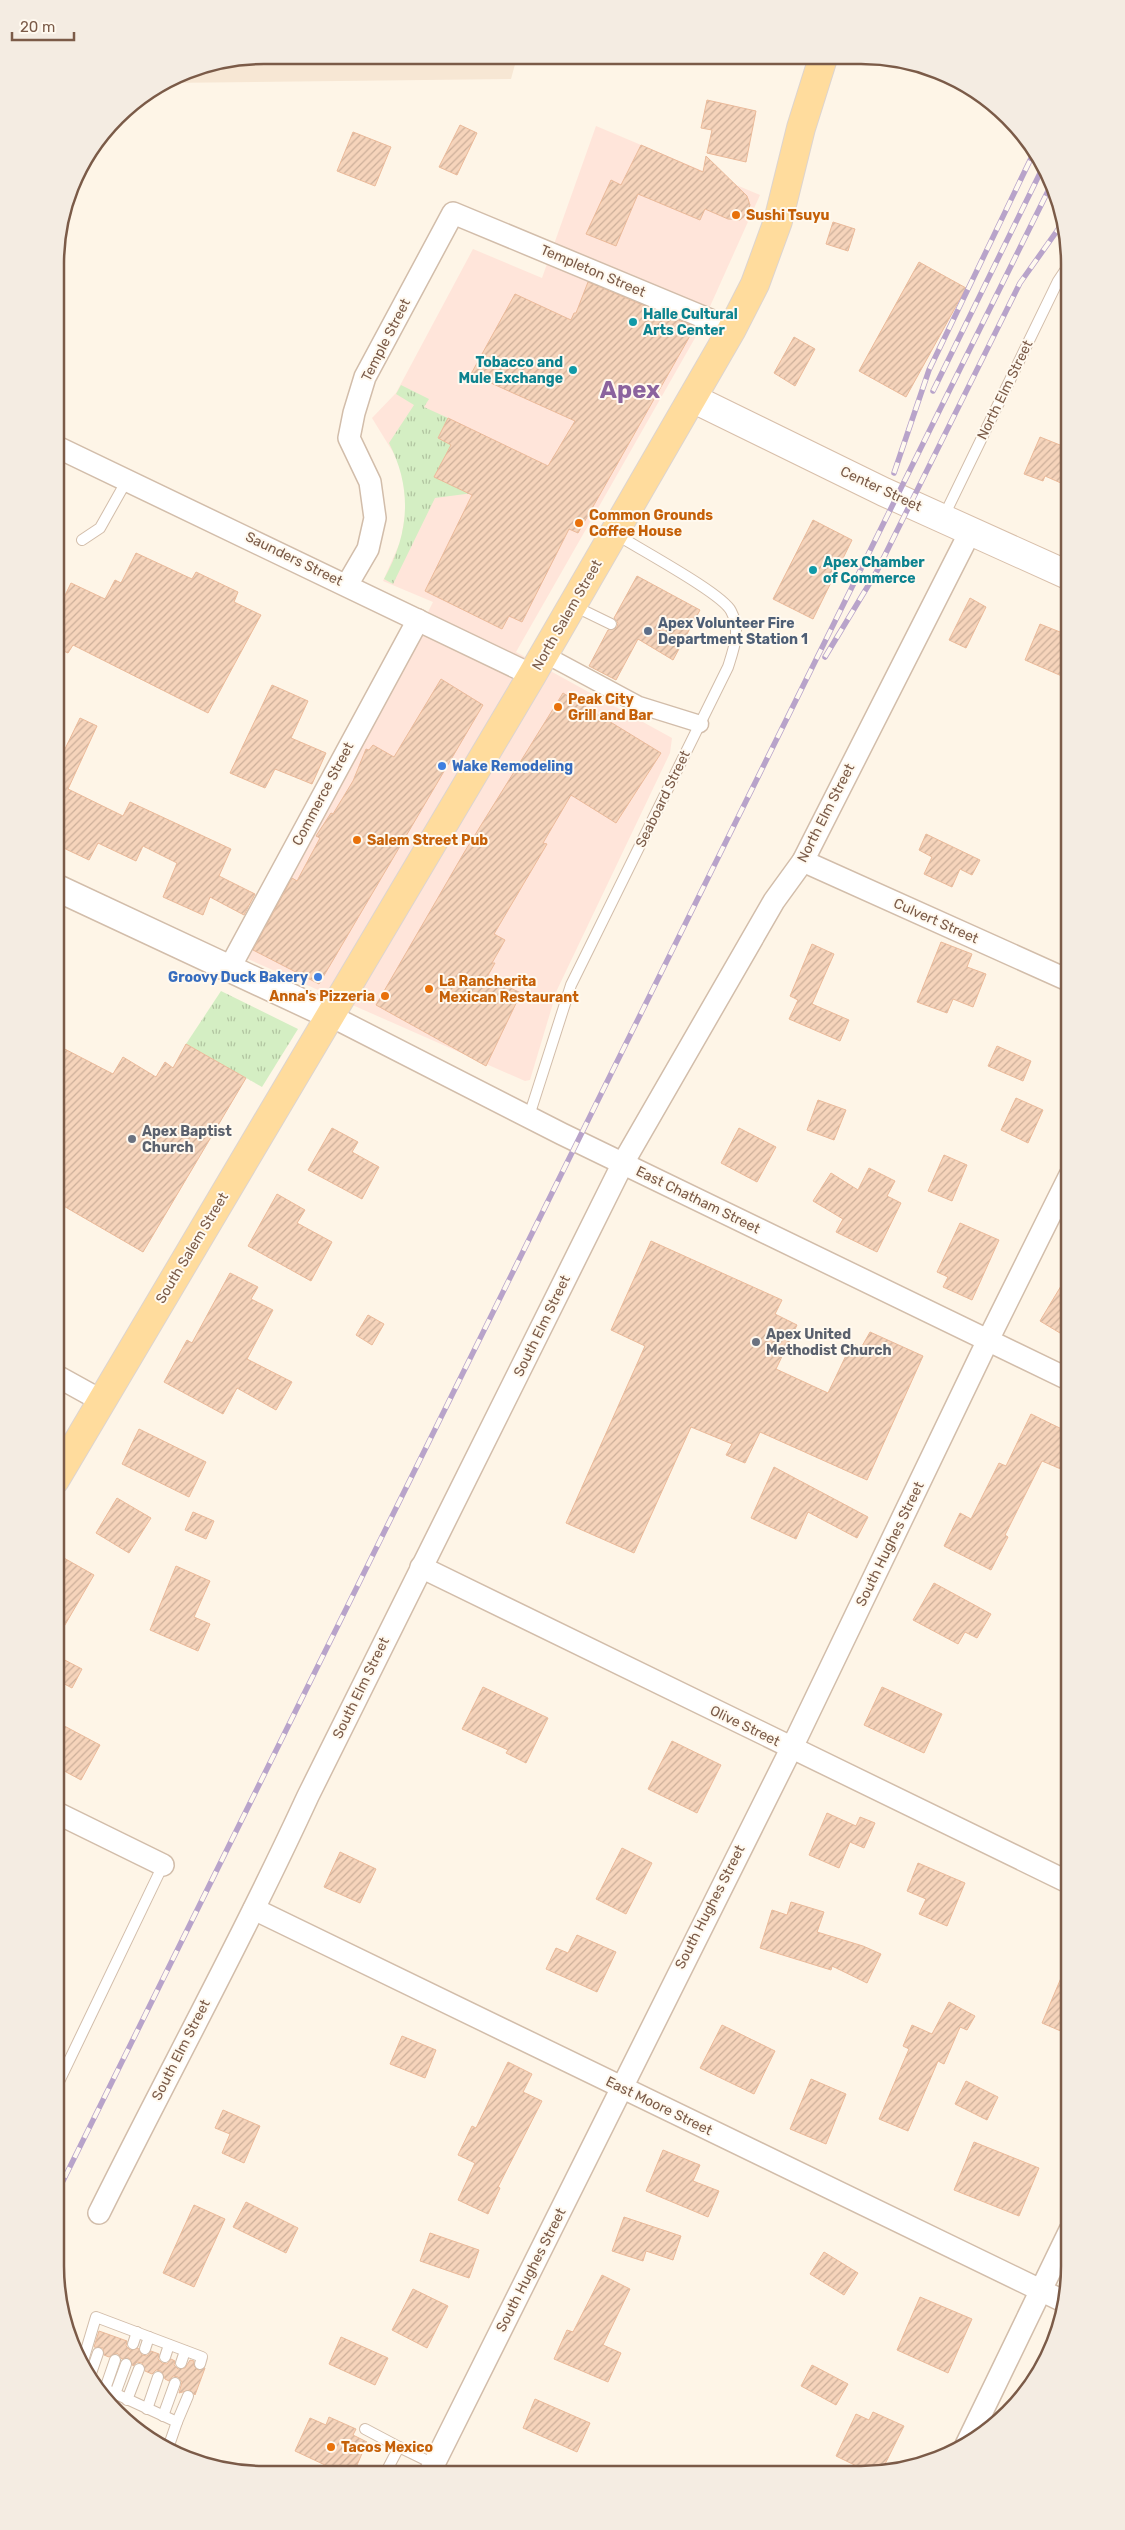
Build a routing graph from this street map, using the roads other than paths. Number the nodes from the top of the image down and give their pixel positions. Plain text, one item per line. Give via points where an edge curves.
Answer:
1 (821, 64) edge
2 (453, 212) joint
3 (1061, 276) edge
4 (732, 330) junction
5 (694, 400) junction
6 (64, 450) edge
7 (127, 480) junction
8 (943, 518) junction
9 (970, 532) junction
10 (615, 534) junction
11 (82, 540) dead end
12 (1061, 572) edge
13 (348, 585) junction
14 (573, 606) junction
15 (418, 620) junction
16 (611, 624) dead end
17 (538, 664) junction
18 (700, 724) junction
19 (803, 861) junction
20 (64, 891) edge
21 (229, 968) junction
22 (1061, 977) edge
23 (329, 1015) junction
24 (529, 1116) junction
25 (623, 1163) junction
26 (1061, 1193) edge
27 (988, 1340) junction
28 (1061, 1376) edge
29 (64, 1380) edge
30 (102, 1402) junction
31 (64, 1465) edge
32 (421, 1567) junction
33 (790, 1748) junction
34 (64, 1816) edge
35 (163, 1865) joint
36 (1061, 1879) edge
37 (254, 1909) junction
38 (64, 2071) edge
39 (620, 2087) junction
40 (99, 2213) dead end
41 (1061, 2249) edge
42 (1041, 2290) junction
43 (1059, 2299) edge
44 (110, 2322) junction
45 (127, 2329) junction
46 (137, 2332) junction
47 (106, 2333) dead end
48 (149, 2337) junction
49 (123, 2340) dead end
50 (134, 2344) dead end
51 (169, 2345) junction
52 (145, 2349) dead end
53 (185, 2351) junction
54 (98, 2353) dead end
55 (84, 2356) edge
56 (165, 2357) dead end
57 (116, 2360) dead end
58 (181, 2363) dead end
59 (126, 2364) dead end
60 (200, 2364) dead end
61 (139, 2369) dead end
62 (92, 2370) edge
63 (158, 2376) dead end
64 (175, 2383) dead end
65 (107, 2390) edge
66 (110, 2392) junction
67 (188, 2396) dead end
68 (128, 2400) junction
69 (147, 2409) junction
70 (163, 2416) junction
71 (177, 2422) junction
72 (365, 2429) dead end
73 (971, 2434) edge
74 (170, 2443) edge
75 (399, 2446) junction
76 (389, 2466) edge
77 (429, 2466) edge
78 (433, 2466) edge

1 - 4 main road, North Salem Street via 778,221 755,284
2 - 4 street, Templeton Street
2 - 13 street, Temple Street via 365,377 354,413 349,438 370,482 375,518 368,549
3 - 8 lane, North Elm Street
4 - 5 main road, North Salem Street
5 - 8 main road, Center Street
5 - 10 main road, North Salem Street
6 - 7 street, Saunders Street
7 - 11 lane via 100,528
7 - 13 street, Saunders Street
8 - 9 main road, Center Street
9 - 12 main road, Center Street
9 - 19 street, North Elm Street
10 - 14 main road, North Salem Street
10 - 18 lane, Seaboard Street via 699,585 730,610 736,637 732,654
13 - 15 street, Saunders Street
14 - 16 lane
14 - 17 main road, North Salem Street
15 - 17 street, Saunders Street
15 - 21 street, Commerce Street
17 - 18 street via 639,705
17 - 23 main road, North Salem Street
18 - 24 lane, Seaboard Street via 572,985
19 - 22 street, Culvert Street
19 - 25 street, North Elm Street via 774,901
20 - 21 street
21 - 23 street
23 - 24 street, East Chatham Street
23 - 30 main road, South Salem Street
24 - 25 street, East Chatham Street
25 - 27 street, East Chatham Street
25 - 32 street, South Elm Street
26 - 27 street, South Hughes Street
27 - 28 street, East Chatham Street
27 - 33 street, South Hughes Street
29 - 30 street
30 - 31 main road, South Salem Street
32 - 33 street, Olive Street
32 - 37 street, South Elm Street
33 - 36 street, Olive Street
33 - 39 street, South Hughes Street
34 - 35 street
35 - 38 lane
37 - 39 street, East Moore Street
37 - 40 street, South Elm Street
39 - 42 street, East Moore Street
39 - 78 street, South Hughes Street
41 - 42 street
42 - 43 street, East Moore Street
42 - 73 street
44 - 45 lane
44 - 47 lane
44 - 55 lane via 96,2317
45 - 46 lane
45 - 49 lane
46 - 48 lane
46 - 50 lane
48 - 51 lane
48 - 52 lane
51 - 53 lane
51 - 56 lane
53 - 58 lane
53 - 60 lane via 202,2357
54 - 62 lane
57 - 66 lane
59 - 66 lane
61 - 68 lane
63 - 69 lane
64 - 70 lane
65 - 66 lane
66 - 68 lane
67 - 71 lane
68 - 69 lane
69 - 70 lane
70 - 71 lane
71 - 74 lane
72 - 75 lane
75 - 76 lane
75 - 77 lane

